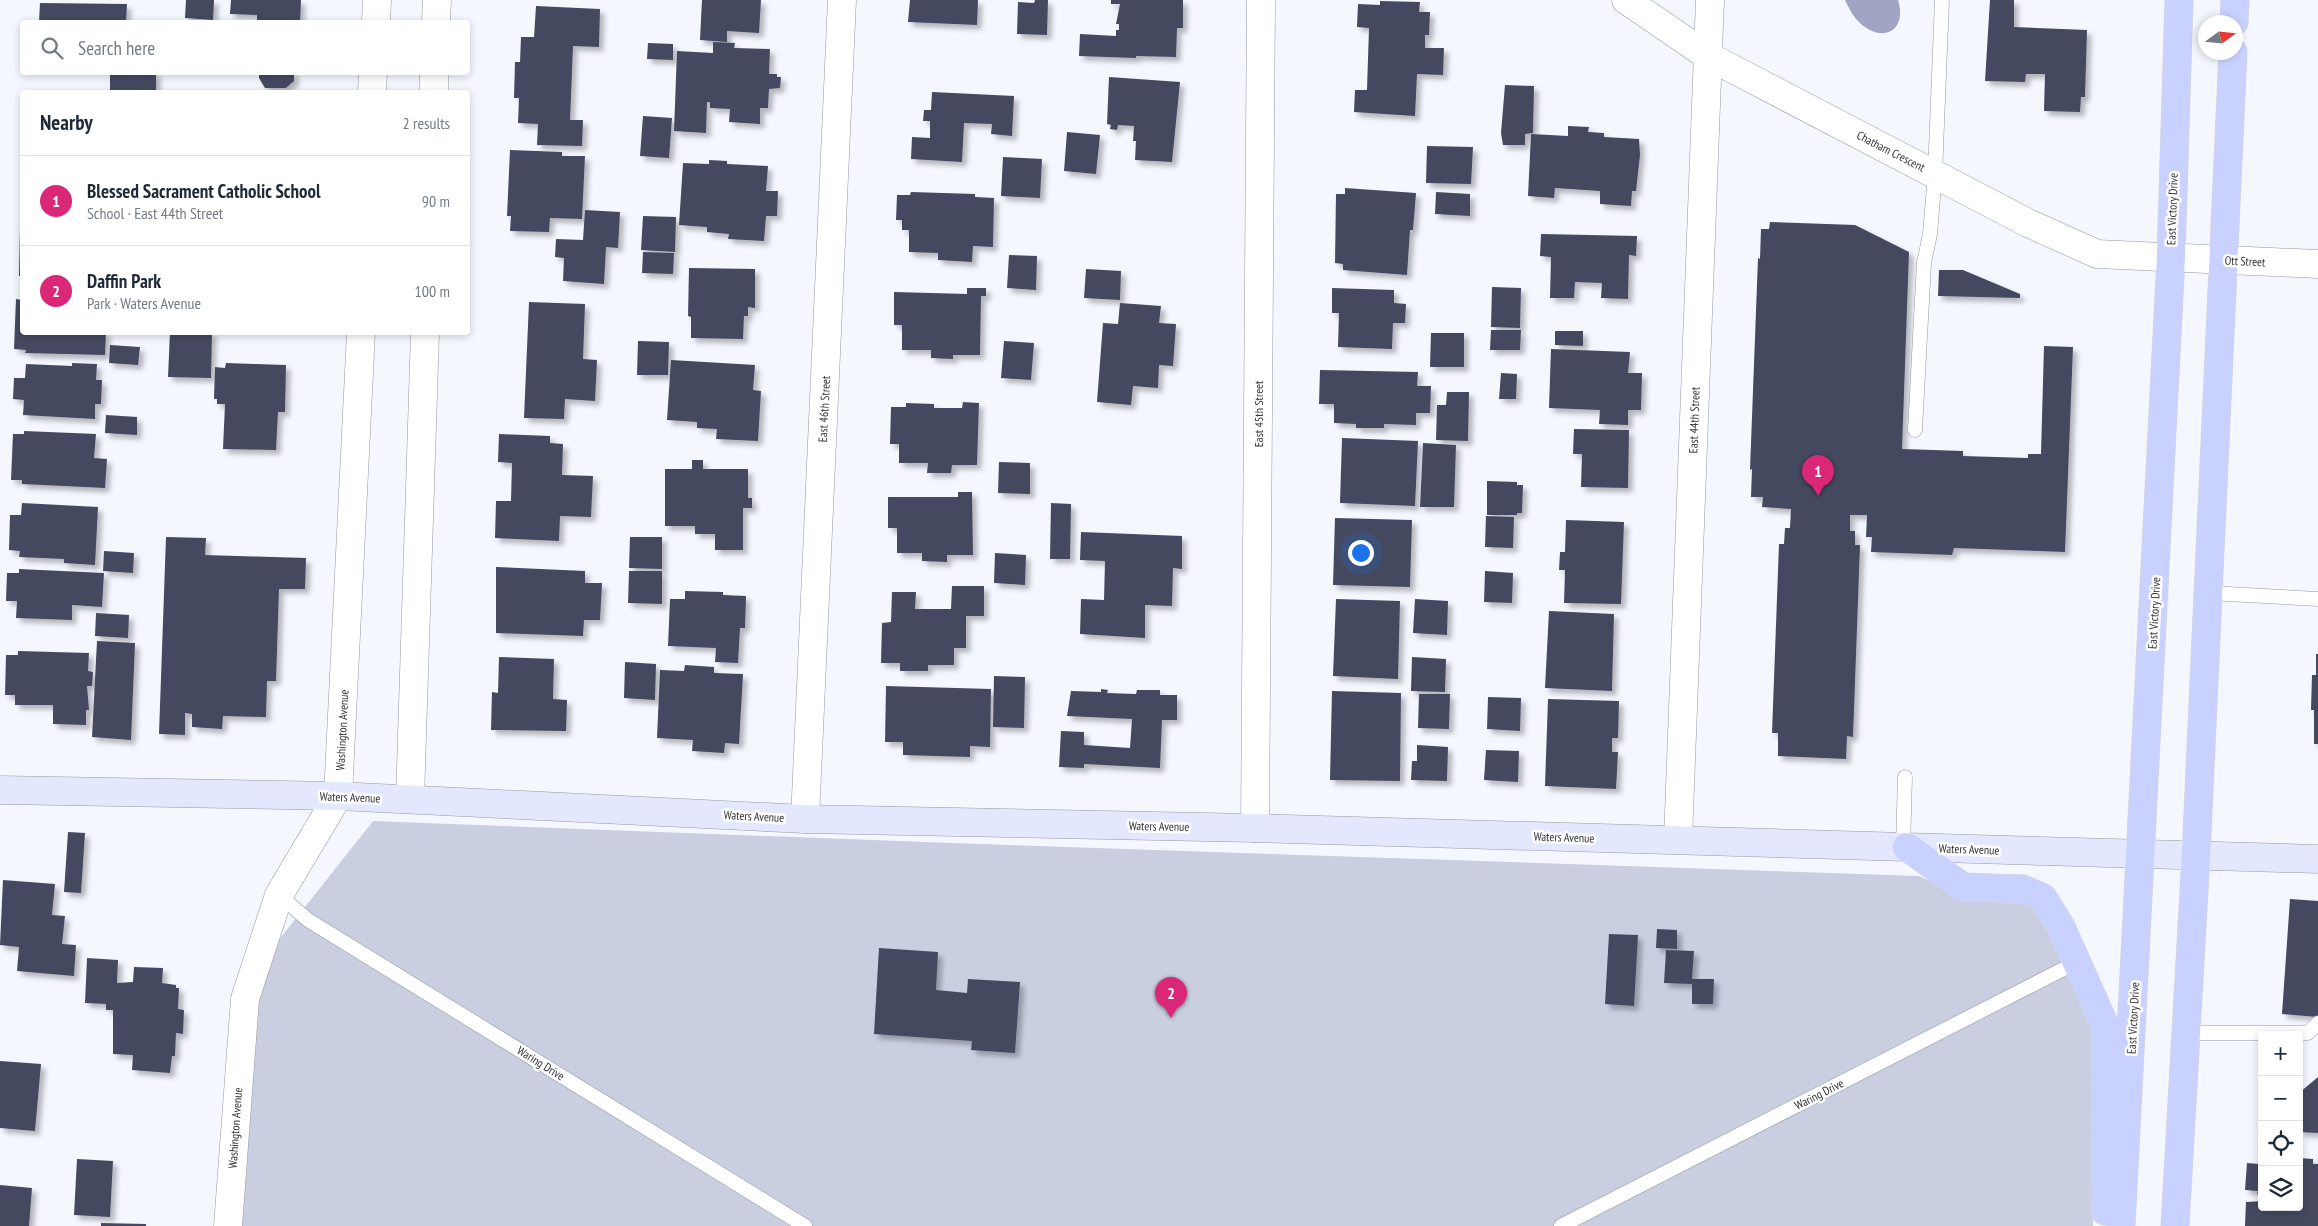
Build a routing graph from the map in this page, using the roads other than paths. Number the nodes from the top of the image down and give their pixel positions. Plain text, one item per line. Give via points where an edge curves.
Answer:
1 (377, 0) edge
2 (437, 0) edge
3 (842, 0) edge
4 (1261, 0) edge
5 (1626, 0) edge
6 (1710, 0) edge
7 (1942, 0) edge
8 (2179, 0) edge
9 (2235, 0) edge
10 (2234, 15) edge
11 (376, 20) edge
12 (436, 20) edge
13 (1708, 56) junction
14 (2233, 60) edge
15 (373, 75) edge
16 (434, 75) edge
17 (372, 90) edge
18 (434, 90) edge
19 (1935, 174) junction
20 (2171, 257) junction
21 (2224, 260) junction
22 (2318, 264) edge
23 (361, 335) edge
24 (426, 335) edge
25 (1916, 430) dead end
26 (2209, 592) junction
27 (2318, 599) edge
28 (1905, 777) dead end
29 (0, 790) edge
30 (338, 796) junction
31 (410, 799) junction
32 (805, 819) junction
33 (1254, 828) junction
34 (1678, 840) junction
35 (1905, 847) junction
36 (2142, 854) junction
37 (2196, 855) junction
38 (2318, 859) edge
39 (279, 895) junction
40 (2076, 962) junction
41 (2318, 1023) edge
42 (2186, 1034) junction
43 (228, 1226) edge
44 (806, 1226) edge
45 (1561, 1226) edge
46 (2105, 1226) edge
47 (2121, 1226) edge
48 (2175, 1226) edge

1 - 11 street
2 - 12 street
3 - 32 street, East 46th Street
4 - 33 street, East 45th Street
5 - 13 street, Chatham Crescent
6 - 13 street, East 44th Street
7 - 19 lane
8 - 20 main road, East Victory Drive
9 - 10 main road
13 - 19 street, Chatham Crescent
13 - 34 street, East 44th Street
14 - 21 main road
15 - 17 street
16 - 18 street
19 - 20 street, Chatham Crescent via 2028,223 2097,254
19 - 25 lane via 1924,263
20 - 21 street, Ott Street
20 - 36 main road, East Victory Drive
21 - 22 street, Ott Street
21 - 26 main road
23 - 30 street, Washington Avenue
24 - 31 street
26 - 27 lane
26 - 37 main road
28 - 35 lane
29 - 30 main road, Waters Avenue
30 - 31 main road, Waters Avenue
30 - 39 street, Washington Avenue
31 - 32 main road, Waters Avenue
32 - 33 main road, Waters Avenue
33 - 34 main road, Waters Avenue
34 - 35 main road, Waters Avenue
35 - 36 main road, Waters Avenue
35 - 40 main road via 1963,887 2023,889 2043,898 2061,927
36 - 37 main road, Waters Avenue
36 - 47 main road, East Victory Drive
37 - 38 main road, Waters Avenue
37 - 42 main road
39 - 43 street, Washington Avenue via 245,999
39 - 44 lane, Waring Drive via 308,920
40 - 45 lane, Waring Drive
40 - 46 main road via 2106,1028
41 - 42 lane via 2308,1032
42 - 48 main road

